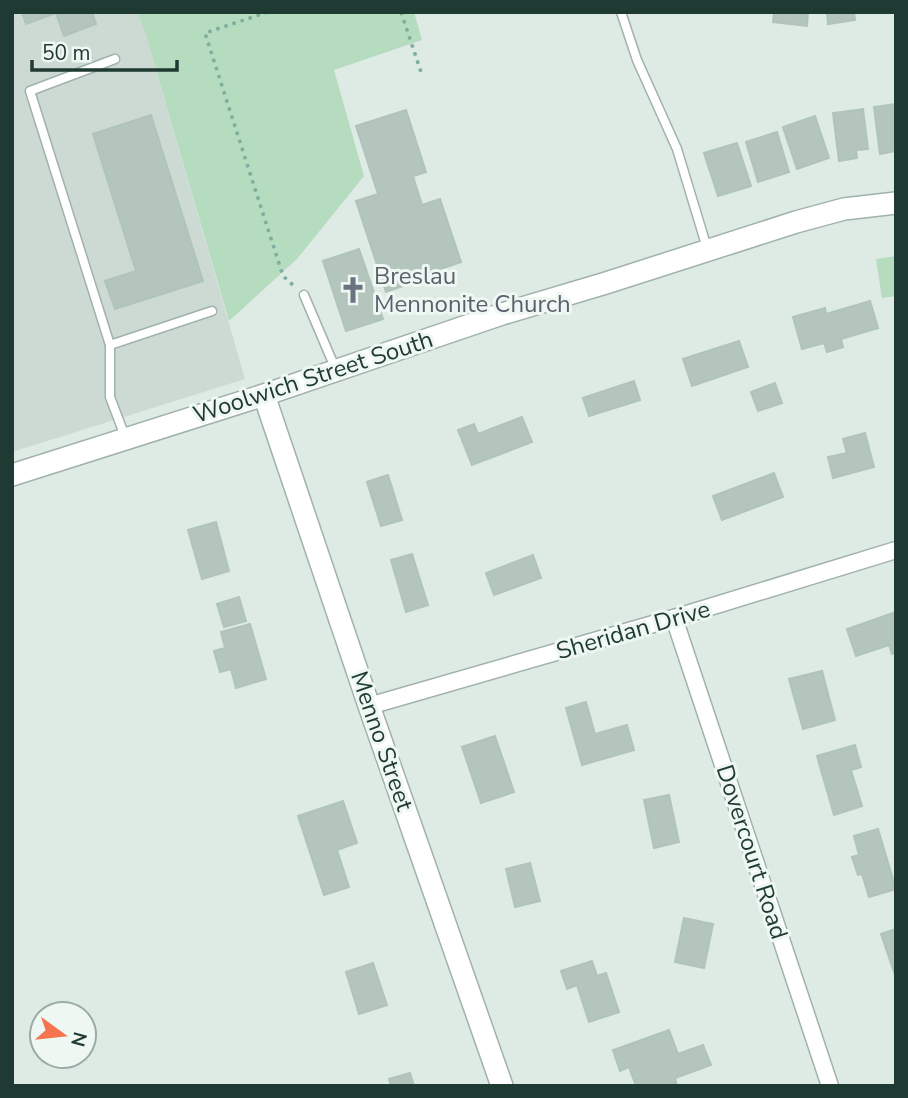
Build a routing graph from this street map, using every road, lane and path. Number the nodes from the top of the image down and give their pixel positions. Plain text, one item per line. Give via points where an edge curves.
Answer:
1 (268, 12) edge
2 (401, 12) edge
3 (621, 12) edge
4 (115, 58) dead end
5 (422, 75) dead end
6 (896, 203) edge
7 (708, 251) junction
8 (304, 295) joint
9 (212, 311) dead end
10 (110, 345) junction
11 (336, 370) junction
12 (264, 395) junction
13 (126, 439) junction
14 (12, 475) edge
15 (896, 550) edge
16 (674, 618) junction
17 (369, 706) junction
18 (502, 1086) edge
19 (830, 1086) edge

1 - 8 path via 205,33 283,276
2 - 5 path
3 - 7 lane via 677,149
4 - 10 lane via 30,91
6 - 7 street, Woolwich Street South via 844,209
7 - 11 street, Woolwich Street South
8 - 11 lane
9 - 10 lane
10 - 13 lane via 110,397
11 - 12 street, Woolwich Street South
12 - 13 street, Woolwich Street South
12 - 17 street, Menno Street
13 - 14 street, Woolwich Street South
15 - 16 street, Sheridan Drive
16 - 17 street, Sheridan Drive
16 - 19 street, Dovercourt Road
17 - 18 street, Menno Street

